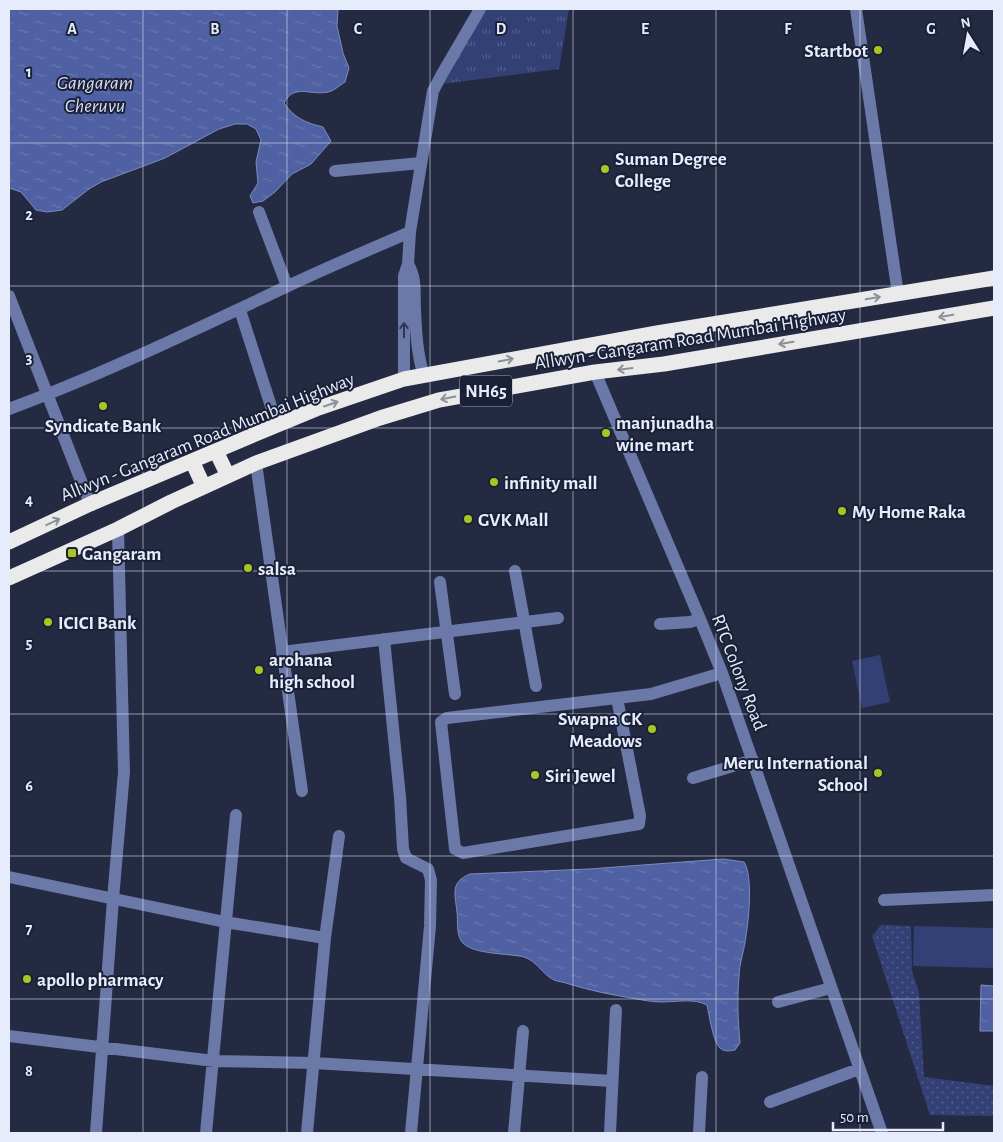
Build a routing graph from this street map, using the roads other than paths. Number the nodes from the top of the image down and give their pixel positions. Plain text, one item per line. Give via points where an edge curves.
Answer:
1 (480, 9) edge
2 (856, 9) edge
3 (421, 162) junction
4 (335, 171) dead end
5 (259, 212) dead end
6 (410, 232) junction
7 (408, 264) junction
8 (994, 278) edge
9 (288, 286) junction
10 (898, 294) junction
11 (9, 299) edge
12 (994, 308) edge
13 (240, 310) junction
14 (595, 372) junction
15 (424, 376) junction
16 (404, 379) junction
17 (46, 395) junction
18 (9, 409) edge
19 (277, 425) junction
20 (216, 451) junction
21 (192, 461) junction
22 (256, 463) junction
23 (228, 476) junction
24 (204, 487) junction
25 (90, 504) junction
26 (118, 529) junction
27 (9, 542) edge
28 (515, 571) dead end
29 (9, 578) edge
30 (440, 582) dead end
31 (558, 618) dead end
32 (700, 619) junction
33 (524, 622) junction
34 (660, 624) dead end
35 (447, 632) junction
36 (384, 640) junction
37 (282, 652) junction
38 (722, 674) junction
39 (536, 686) dead end
40 (455, 694) dead end
41 (617, 698) junction
42 (753, 760) junction
43 (694, 778) dead end
44 (302, 792) dead end
45 (236, 815) dead end
46 (339, 836) dead end
47 (9, 877) edge
48 (994, 895) edge
49 (113, 899) junction
50 (884, 900) dead end
51 (225, 922) junction
52 (326, 938) junction
53 (831, 988) junction
54 (778, 1002) dead end
55 (616, 1010) dead end
56 (523, 1031) dead end
57 (9, 1036) edge
58 (103, 1048) junction
59 (214, 1061) junction
60 (314, 1064) junction
61 (859, 1069) junction
62 (416, 1071) junction
63 (519, 1075) junction
64 (702, 1077) dead end
65 (612, 1082) junction
66 (770, 1102) dead end
67 (96, 1133) edge
68 (206, 1133) edge
69 (307, 1133) edge
70 (411, 1133) edge
71 (514, 1133) edge
72 (610, 1133) edge
73 (699, 1133) edge
74 (882, 1133) edge

1 - 3 street via 433,91
2 - 10 street
3 - 4 street
3 - 6 street
5 - 9 street
6 - 7 street
6 - 9 street
7 - 15 street via 414,274
16 -> 7 street via 404,276
8 - 10 highway, Allwyn - Gangaram Road Mumbai Highway / NH65
9 - 13 street
15 -> 10 highway, Allwyn - Gangaram Road Mumbai Highway / NH65 via 557,350
11 - 17 street
12 -> 14 highway, Allwyn - Gangaram Road Mumbai Highway / NH65 via 674,362
13 - 17 street
13 - 19 street
14 -> 22 highway, Allwyn - Gangaram Road Mumbai Highway / NH65 via 439,400
14 - 32 street, RTC Colony Road
15 - 16 highway, Allwyn - Gangaram Road Mumbai Highway / NH65
19 -> 16 highway, Allwyn - Gangaram Road Mumbai Highway / NH65
17 - 18 street
17 - 25 street
19 - 20 highway, Allwyn - Gangaram Road Mumbai Highway / NH65
20 - 21 highway, Allwyn - Gangaram Road Mumbai Highway / NH65
20 - 23 highway
21 - 24 highway
21 - 25 highway, Allwyn - Gangaram Road Mumbai Highway / NH65
22 - 23 highway, Allwyn - Gangaram Road Mumbai Highway / NH65
22 - 37 street
23 - 24 highway, Allwyn - Gangaram Road Mumbai Highway / NH65
24 - 26 highway, Allwyn - Gangaram Road Mumbai Highway / NH65
27 -> 25 highway, Allwyn - Gangaram Road Mumbai Highway / NH65
26 - 29 highway, Allwyn - Gangaram Road Mumbai Highway / NH65
26 - 49 street via 124,772
28 - 33 street
30 - 35 street
31 - 33 street
32 - 34 street
32 - 38 street, RTC Colony Road
33 - 35 street
33 - 39 street
35 - 36 street
35 - 40 street
36 - 37 street
36 - 62 street via 403,848 406,858 428,870 431,880 430,926
37 - 44 street
38 - 41 street via 651,694
38 - 42 street, RTC Colony Road
41 - 41 street via 447,718 441,722 455,849 463,853 639,824
42 - 43 street
42 - 53 street, RTC Colony Road
45 - 51 street
46 - 52 street
47 - 49 street
48 - 50 street
49 - 51 street
49 - 58 street
51 - 52 street
51 - 59 street
52 - 60 street
53 - 54 street
53 - 61 street, RTC Colony Road
55 - 65 street
56 - 63 street
57 - 58 street
58 - 59 street
58 - 67 street
59 - 60 street
59 - 68 street
60 - 62 street
60 - 69 street
61 - 66 street
61 - 74 street, RTC Colony Road
62 - 63 street
62 - 70 street
63 - 65 street
63 - 71 street
64 - 73 street
65 - 72 street

